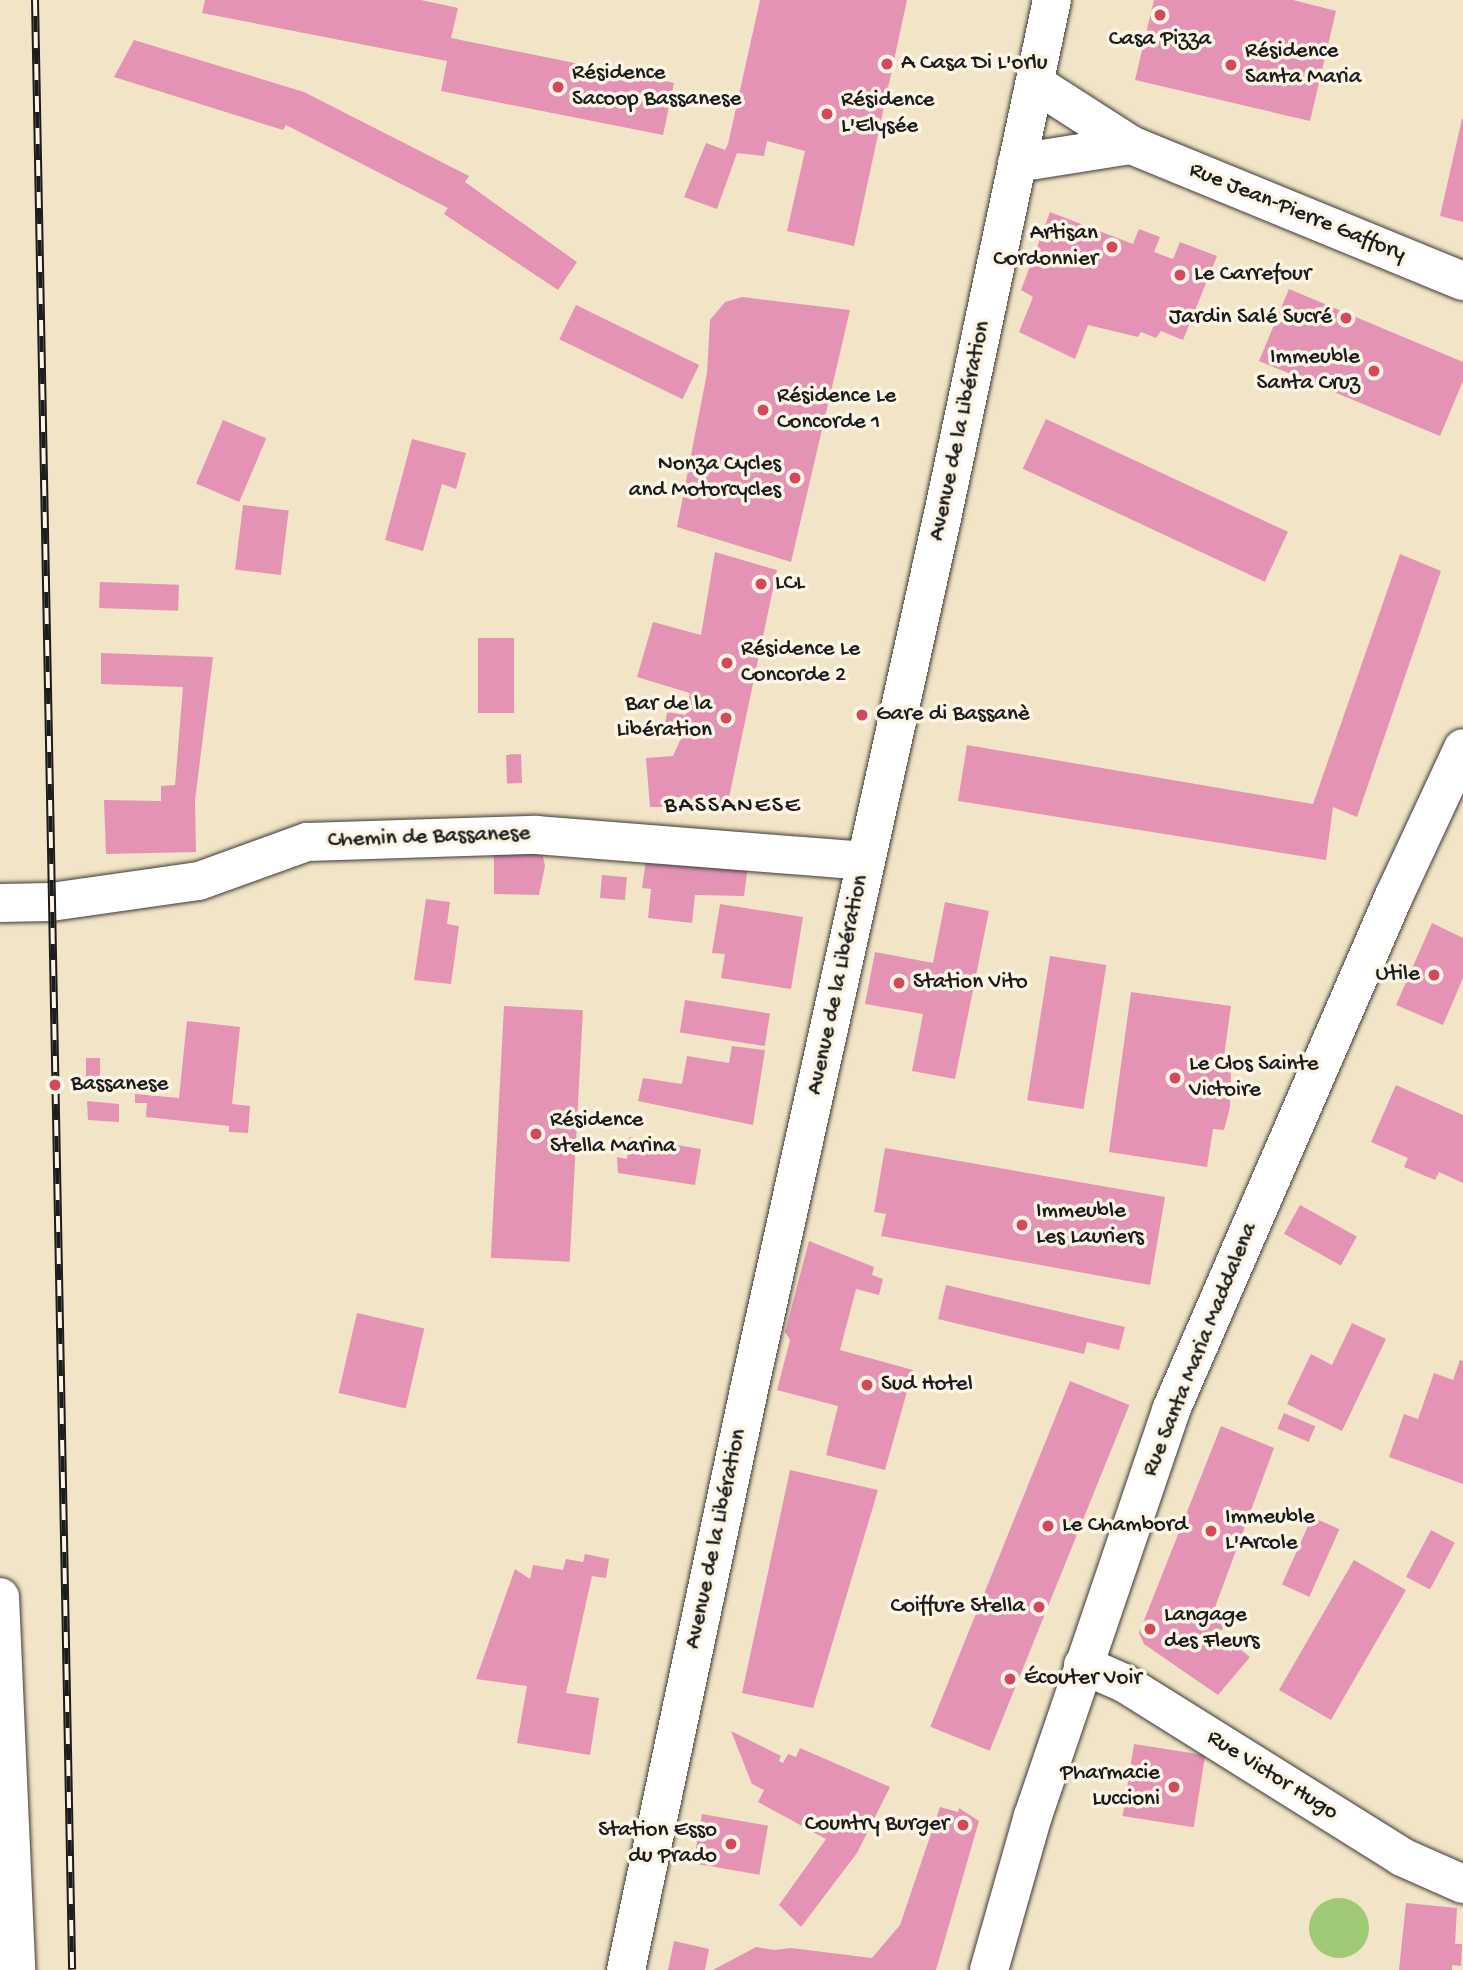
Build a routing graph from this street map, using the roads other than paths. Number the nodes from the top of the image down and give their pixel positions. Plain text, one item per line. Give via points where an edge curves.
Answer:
1 (1052, 0) edge
2 (1036, 84) junction
3 (1131, 145) junction
4 (1017, 163) junction
5 (1463, 281) edge
6 (1463, 748) edge
7 (866, 861) junction
8 (0, 903) edge
9 (0, 1597) edge
10 (1083, 1665) junction
11 (1463, 1884) edge
12 (16, 1970) edge
13 (626, 1970) edge
14 (989, 1970) edge

1 - 2 street, Avenue de la Libération
2 - 3 street, Rue Jean-Pierre Gaffory
2 - 4 street, Avenue de la Libération
3 - 4 street
3 - 5 street, Rue Jean-Pierre Gaffory
4 - 7 street, Avenue de la Libération
6 - 10 street, Rue Santa Maria Maddalena via 1171,1410
7 - 8 street, Chemin de Bassanese via 536,835 307,842 199,881 51,902
7 - 13 street, Avenue de la Libération
9 - 12 street
10 - 11 street, Rue Victor Hugo via 1124,1683 1402,1857
10 - 14 street, Rue Santa Maria Maddalena via 1029,1828

